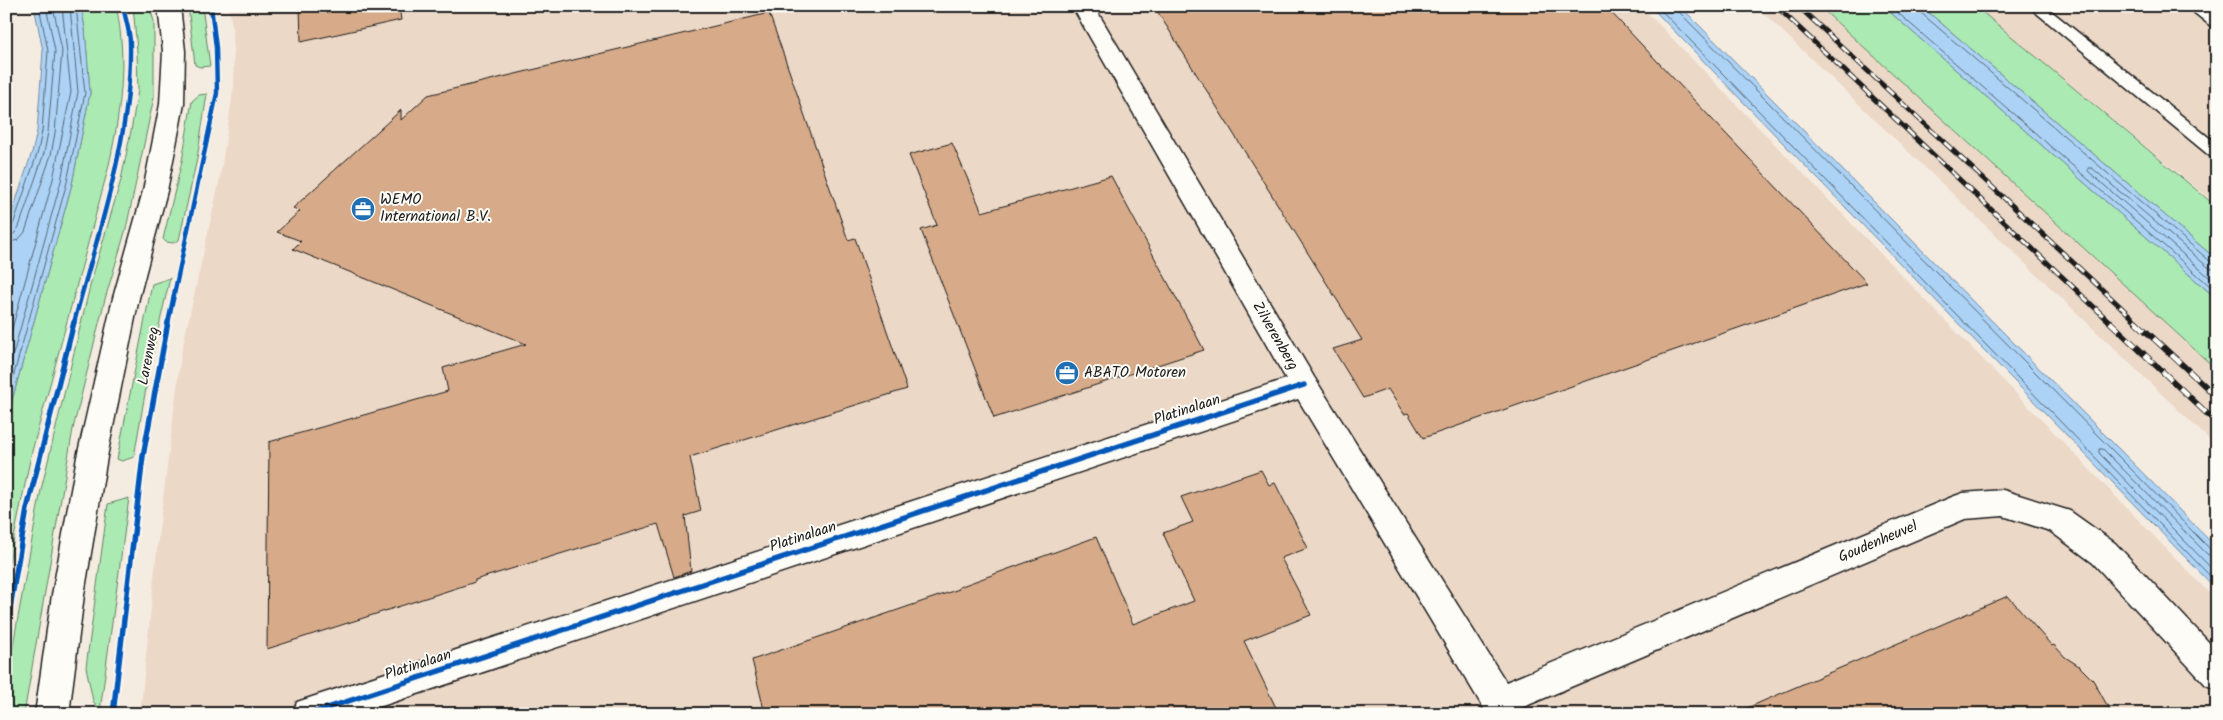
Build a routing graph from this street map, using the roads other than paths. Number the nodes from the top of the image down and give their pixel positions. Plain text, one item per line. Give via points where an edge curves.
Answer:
1 (169, 6) edge
2 (1083, 6) edge
3 (2035, 6) edge
4 (2194, 6) edge
5 (2217, 23) edge
6 (2217, 153) edge
7 (1304, 385) junction
8 (2217, 674) edge
9 (1501, 708) edge
10 (52, 714) edge
11 (309, 714) edge

1 - 10 street via 174,51 172,104 155,191 126,298 94,448 69,586
2 - 7 street, Zilverenberg
3 - 6 lane
4 - 5 lane
7 - 9 street, Zilverenberg
7 - 11 street, Platinalaan
8 - 9 street, Goudenheuvel via 2104,553 2059,520 2003,504 1963,506

